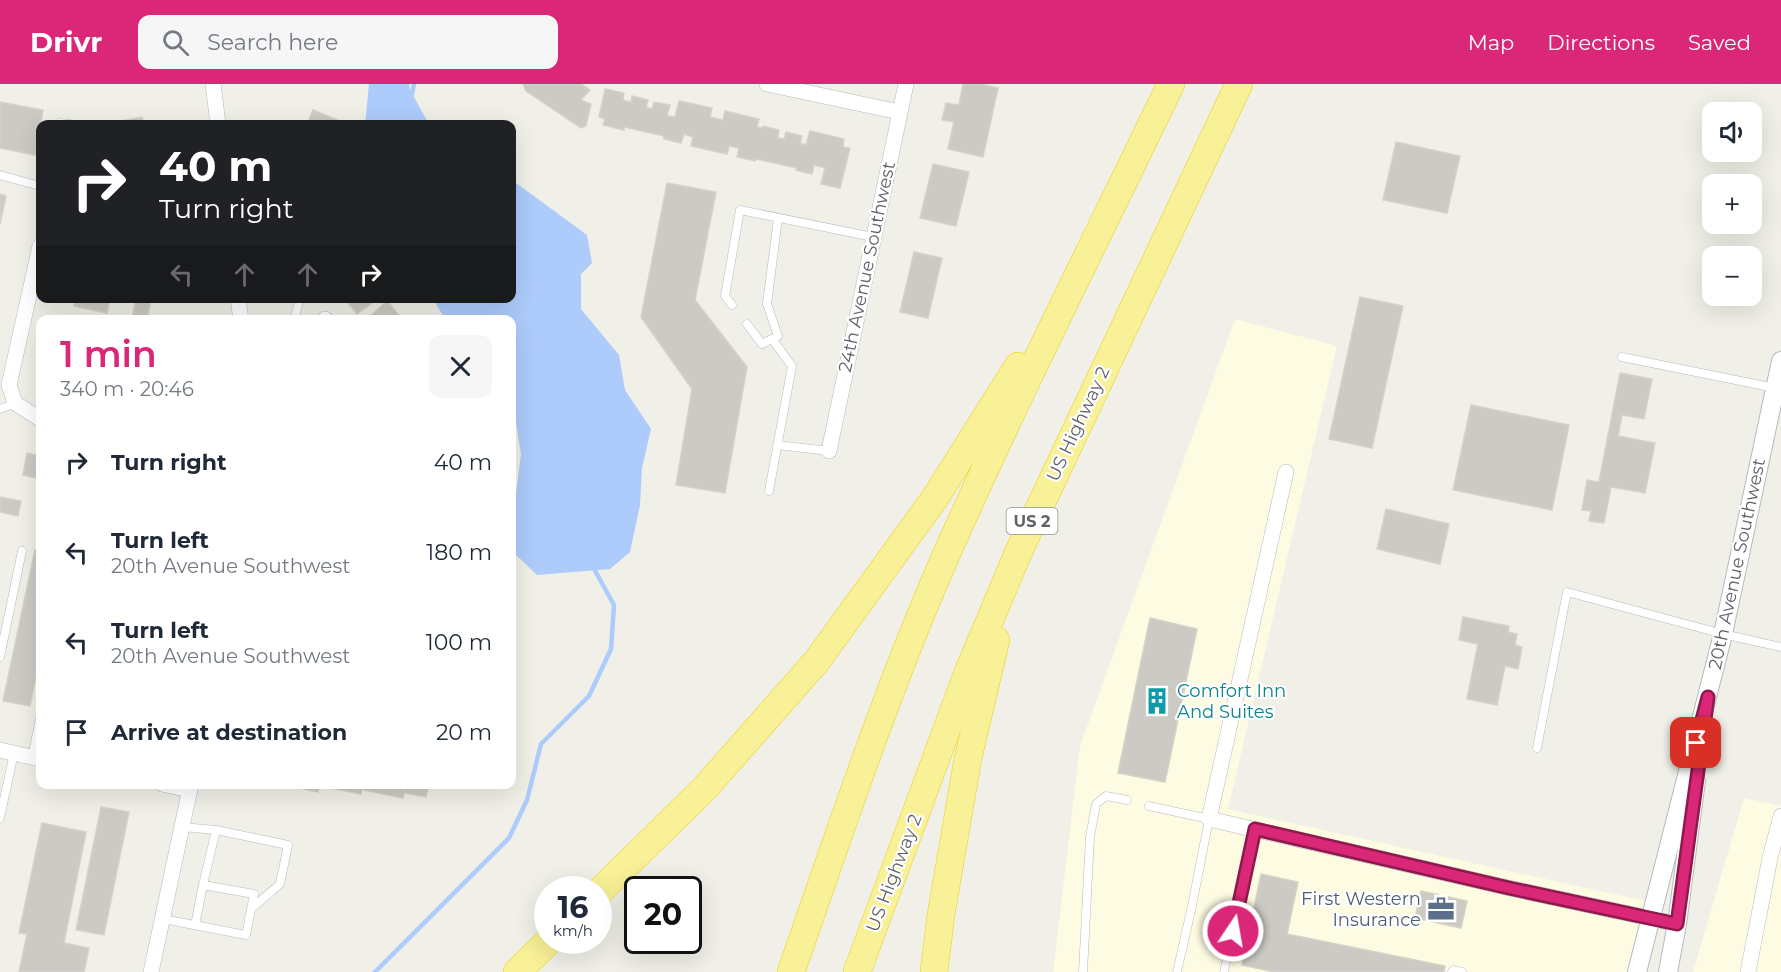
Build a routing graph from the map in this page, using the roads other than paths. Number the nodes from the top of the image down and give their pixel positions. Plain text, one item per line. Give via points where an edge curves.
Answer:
1 (213, 84) edge
2 (767, 84) edge
3 (906, 84) edge
4 (1171, 84) edge
5 (1239, 84) edge
6 (899, 112) junction
7 (218, 120) edge
8 (0, 175) edge
9 (36, 183) edge
10 (778, 218) junction
11 (873, 237) junction
12 (1095, 243) junction
13 (36, 264) edge
14 (732, 305) dead end
15 (747, 324) dead end
16 (772, 339) junction
17 (1622, 357) dead end
18 (1781, 361) edge
19 (1775, 388) junction
20 (15, 404) junction
21 (0, 409) edge
22 (36, 417) edge
23 (778, 445) junction
24 (829, 451) joint
25 (1286, 472) dead end
26 (769, 491) dead end
27 (1043, 499) junction
28 (22, 551) dead end
29 (1723, 634) junction
30 (1781, 647) edge
31 (0, 657) edge
32 (1708, 697) junction
33 (1537, 748) dead end
34 (7, 752) edge
35 (36, 758) edge
36 (190, 789) edge
37 (1126, 800) dead end
38 (1149, 806) dead end
39 (1781, 816) edge
40 (0, 818) edge
41 (1209, 819) junction
42 (182, 827) junction
43 (1255, 829) junction
44 (216, 830) junction
45 (612, 879) edge
46 (203, 885) junction
47 (251, 909) junction
48 (163, 919) junction
49 (1651, 919) junction
50 (1677, 924) junction
51 (195, 925) junction
52 (536, 954) edge
53 (151, 972) edge
54 (517, 972) edge
55 (791, 972) edge
56 (857, 972) edge
57 (934, 972) edge
58 (1083, 972) edge
59 (1177, 972) edge
60 (1224, 972) edge
61 (1452, 972) edge
62 (1462, 972) edge
63 (1637, 972) edge
64 (1668, 972) edge
65 (1748, 972) edge

1 - 7 street
2 - 6 street
3 - 6 street, 24th Avenue Southwest
4 - 12 highway
5 - 27 highway, US Highway 2 / US 2
6 - 11 street, 24th Avenue Southwest
8 - 9 lane
10 - 11 lane
10 - 14 lane via 740,210 725,296
10 - 16 lane via 767,304 778,336
11 - 24 street, 24th Avenue Southwest
12 - 45 highway via 1056,298 935,498 816,662 705,788
12 - 55 highway via 947,554 894,686
13 - 20 street via 9,384
15 - 16 lane via 762,344
16 - 23 lane via 792,366
17 - 19 lane
18 - 19 street, 20th Avenue Southwest
19 - 29 street, 20th Avenue Southwest
20 - 21 lane
20 - 22 street
23 - 24 lane
23 - 26 lane
25 - 41 street
27 - 56 highway, US Highway 2 / US 2 via 968,672
27 - 57 highway via 993,650 973,736
28 - 31 lane
29 - 30 lane
29 - 32 street, 20th Avenue Southwest
29 - 33 lane via 1567,592
32 - 49 street, 20th Avenue Southwest
32 - 50 street, 20th Avenue Southwest
34 - 35 street
34 - 40 lane
36 - 42 street
37 - 58 lane via 1106,796 1096,804 1090,837
38 - 41 lane
39 - 65 street
41 - 43 street
41 - 59 lane
42 - 44 lane
42 - 48 street
43 - 49 street
43 - 60 lane
44 - 46 lane
44 - 47 lane via 288,845 280,884
46 - 47 lane via 254,894
46 - 51 lane
47 - 51 lane via 246,935
48 - 51 lane
48 - 53 street
49 - 50 street
49 - 63 street, 20th Avenue Southwest
50 - 64 street, 20th Avenue Southwest
52 - 54 highway
61 - 62 lane

